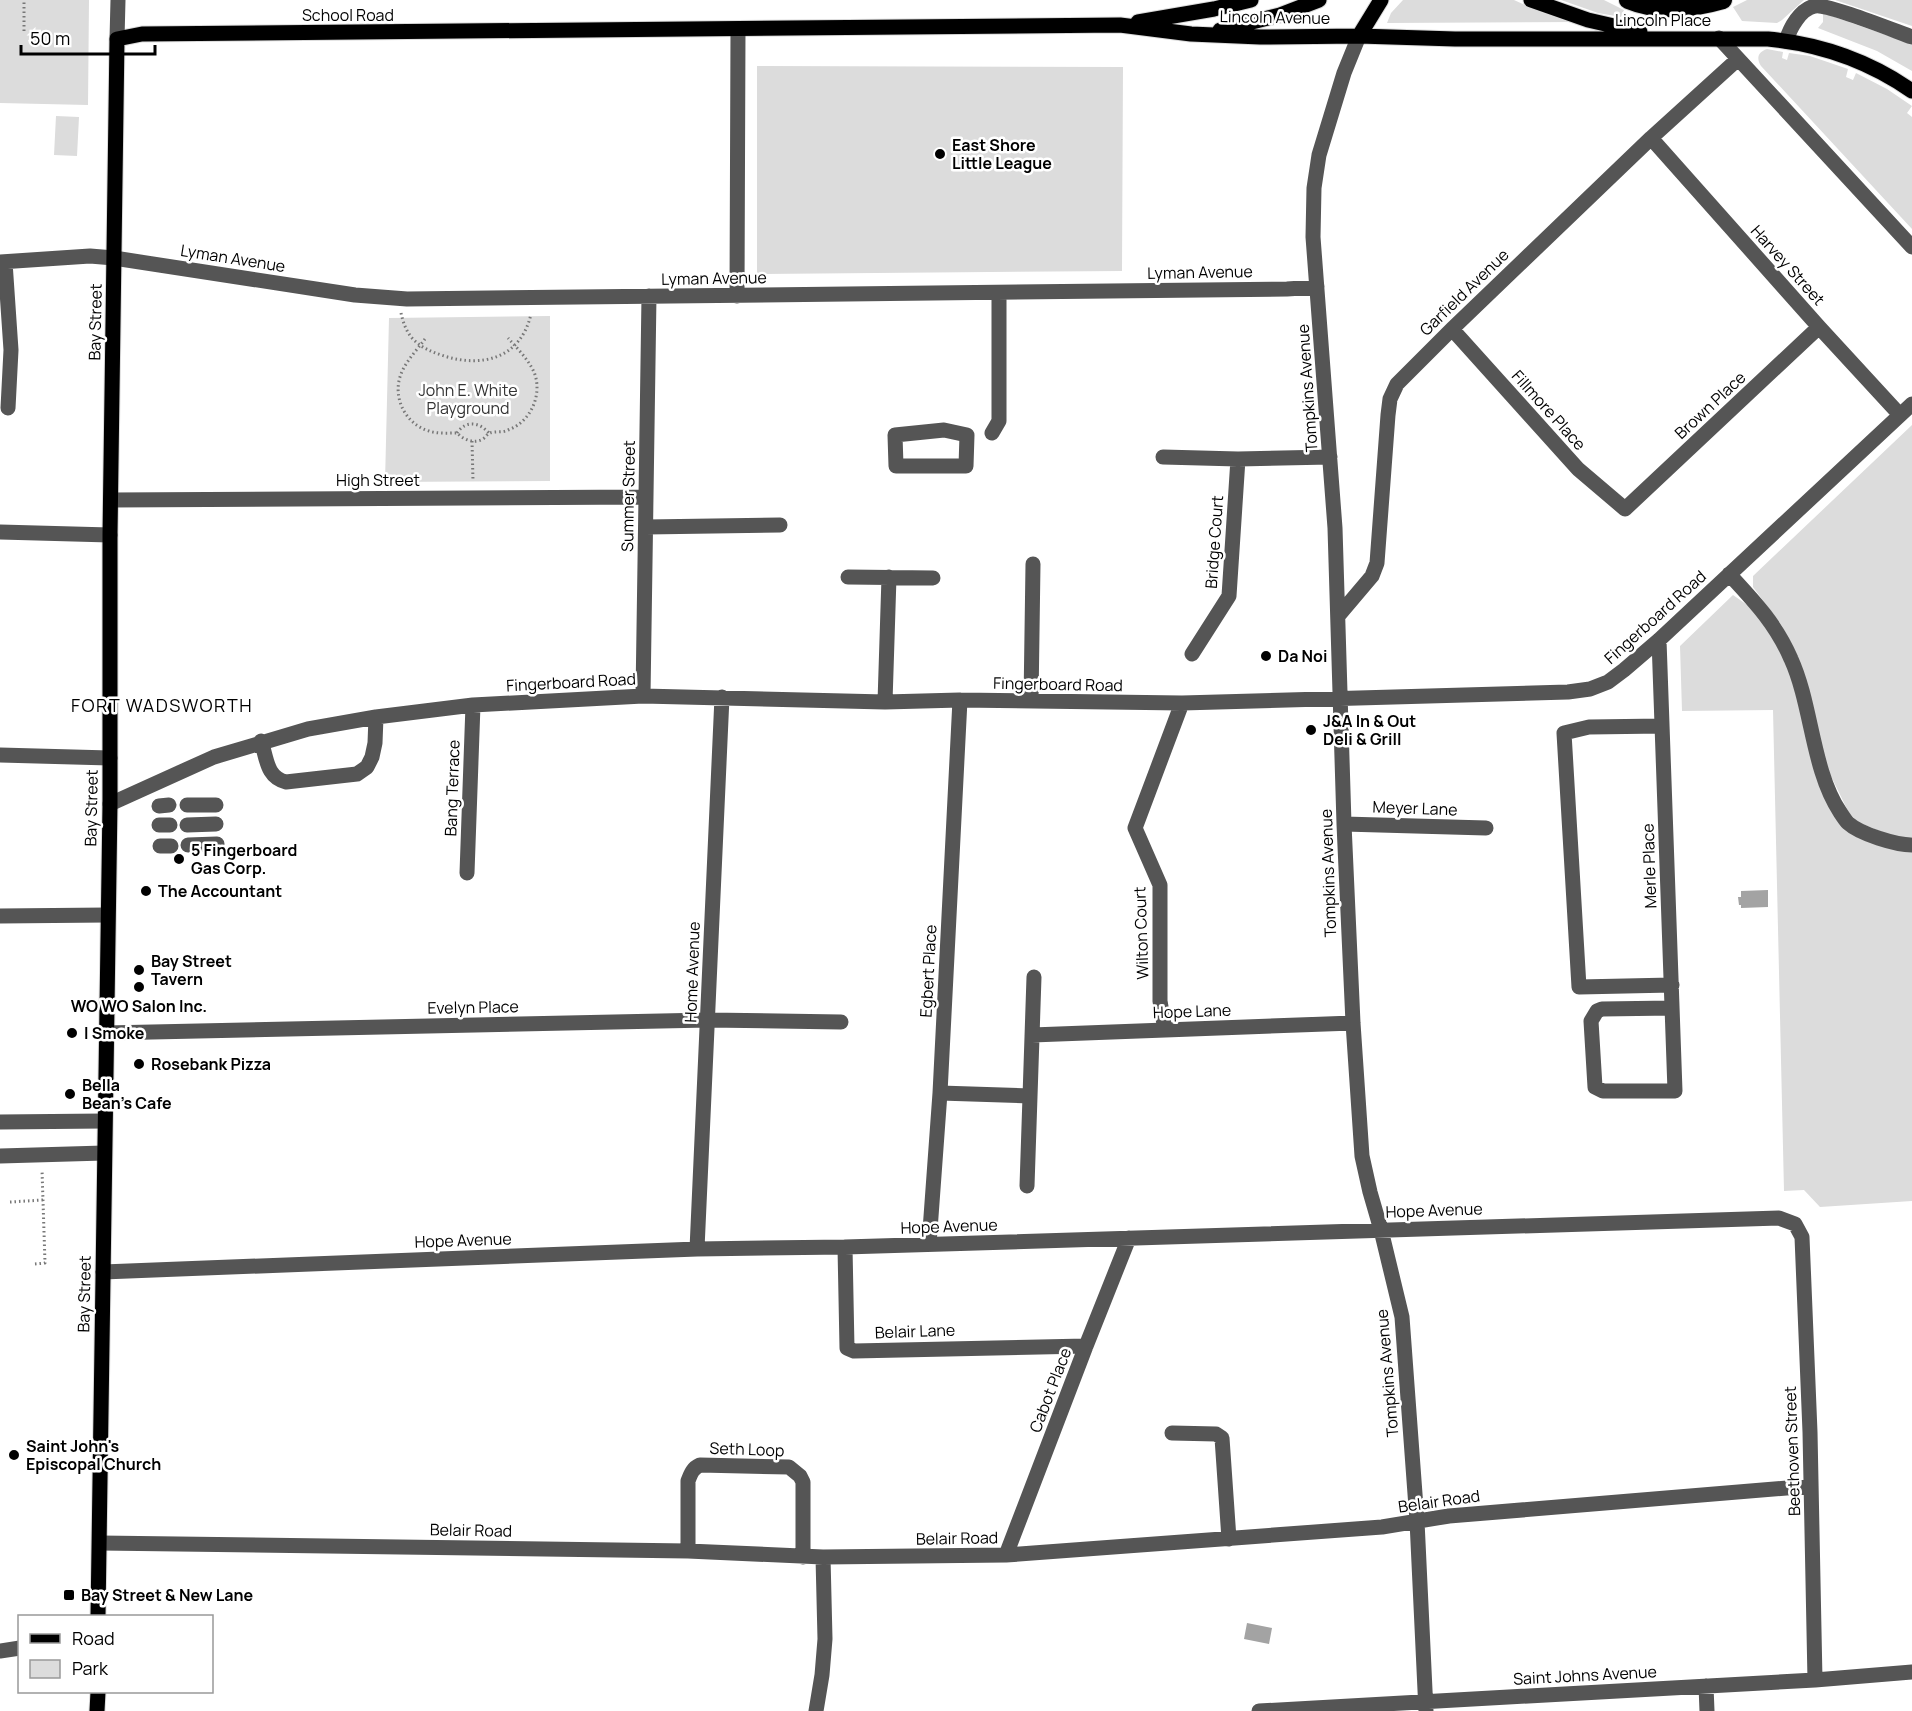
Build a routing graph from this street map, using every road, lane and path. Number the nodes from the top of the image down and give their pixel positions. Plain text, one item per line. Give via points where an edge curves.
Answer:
1 (24, 0) edge
2 (118, 0) edge
3 (1251, 0) edge
4 (1319, 0) edge
5 (1381, 0) edge
6 (1531, 0) edge
7 (1628, 0) edge
8 (1723, 0) edge
9 (1120, 25) junction
10 (738, 30) junction
11 (24, 32) dead end
12 (1191, 34) junction
13 (1359, 36) junction
14 (1912, 37) edge
15 (1664, 38) junction
16 (1719, 38) junction
17 (117, 39) junction
18 (1786, 41) junction
19 (1738, 59) junction
20 (1912, 91) edge
21 (1651, 138) junction
22 (1912, 247) edge
23 (114, 258) junction
24 (3, 262) edge
25 (1313, 287) junction
26 (999, 293) junction
27 (649, 296) junction
28 (737, 296) junction
29 (532, 312) dead end
30 (401, 313) dead end
31 (1819, 327) junction
32 (1452, 329) junction
33 (508, 338) dead end
34 (425, 339) dead end
35 (420, 345) junction
36 (515, 345) junction
37 (1912, 404) edge
38 (8, 408) dead end
39 (1900, 415) junction
40 (457, 433) junction
41 (489, 433) junction
42 (472, 441) junction
43 (967, 444) junction
44 (1163, 457) dead end
45 (1330, 457) junction
46 (1238, 459) junction
47 (473, 481) dead end
48 (646, 496) junction
49 (111, 500) junction
50 (1625, 509) joint
51 (780, 525) dead end
52 (646, 527) junction
53 (0, 532) edge
54 (110, 535) junction
55 (1033, 564) dead end
56 (1730, 574) junction
57 (848, 577) dead end
58 (889, 577) junction
59 (933, 578) dead end
60 (1339, 615) junction
61 (1659, 640) junction
62 (1192, 654) dead end
63 (643, 696) junction
64 (722, 697) junction
65 (1340, 698) junction
66 (960, 700) junction
67 (1031, 701) junction
68 (885, 702) junction
69 (1182, 703) junction
70 (473, 705) junction
71 (376, 717) junction
72 (1662, 726) junction
73 (261, 741) junction
74 (0, 755) edge
75 (110, 758) junction
76 (110, 804) junction
77 (187, 805) dead end
78 (216, 805) dead end
79 (216, 824) dead end
80 (1344, 824) junction
81 (187, 825) dead end
82 (1485, 828) dead end
83 (217, 844) dead end
84 (188, 845) dead end
85 (1912, 845) edge
86 (467, 873) dead end
87 (107, 915) junction
88 (0, 916) edge
89 (1034, 977) dead end
90 (1671, 985) junction
91 (1672, 1008) junction
92 (708, 1020) junction
93 (841, 1022) dead end
94 (1353, 1023) junction
95 (1165, 1030) junction
96 (106, 1033) junction
97 (1032, 1035) junction
98 (940, 1093) junction
99 (1030, 1096) junction
100 (104, 1121) junction
101 (0, 1122) edge
102 (104, 1154) junction
103 (0, 1156) edge
104 (42, 1165) dead end
105 (1028, 1186) dead end
106 (43, 1200) junction
107 (10, 1202) dead end
108 (1795, 1224) joint
109 (1381, 1230) junction
110 (1130, 1238) junction
111 (929, 1244) junction
112 (845, 1247) junction
113 (697, 1249) junction
114 (35, 1264) dead end
115 (103, 1272) junction
116 (1086, 1346) junction
117 (1172, 1433) dead end
118 (1811, 1486) junction
119 (1418, 1521) junction
120 (1229, 1539) junction
121 (100, 1543) junction
122 (688, 1551) junction
123 (1005, 1555) junction
124 (803, 1557) junction
125 (823, 1557) junction
126 (98, 1615) edge
127 (18, 1648) edge
128 (0, 1650) edge
129 (1912, 1672) edge
130 (1815, 1680) junction
131 (1706, 1686) junction
132 (98, 1693) edge
133 (1425, 1706) edge
134 (97, 1711) edge
135 (816, 1711) edge
136 (1261, 1711) edge
137 (1707, 1711) edge

1 - 11 path
2 - 17 street, Bay Street
3 - 9 main road, School Road
4 - 12 main road via 1256,22
5 - 13 main road
6 - 15 main road via 1588,20
7 - 8 highway via 1671,9
9 - 10 main road, School Road
9 - 12 main road, School Road
10 - 17 main road, School Road via 142,34
10 - 28 street
12 - 13 main road, Lincoln Avenue
13 - 15 main road, Lincoln Place
13 - 25 street, Tompkins Avenue via 1344,72 1316,170 1312,206
14 - 18 street via 1815,6 1791,27
15 - 16 main road, Lincoln Place
16 - 18 main road
16 - 19 street, Lincoln Place
17 - 23 main road, Bay Street
18 - 20 main road via 1864,63
19 - 21 street, Garfield Avenue
19 - 22 street, Lincoln Place
21 - 31 street, Harvey Street
21 - 32 street, Garfield Avenue
23 - 24 street, Lyman Avenue
23 - 27 street, Lyman Avenue via 380,298
23 - 49 main road, Bay Street
24 - 38 street via 11,350
25 - 26 street, Lyman Avenue
25 - 45 street, Tompkins Avenue
26 - 28 street, Lyman Avenue
26 - 43 street via 999,421 989,436
27 - 28 street, Lyman Avenue
27 - 48 street, Summer Street
29 - 36 path
30 - 35 path via 407,331
31 - 39 street, Harvey Street
31 - 50 street, Brown Place
32 - 50 street, Fillmore Place via 1578,469
32 - 60 street, Garfield Avenue via 1397,384 1390,399 1377,563 1372,576
33 - 36 path
34 - 35 path
35 - 36 path via 437,354 478,362 501,355
35 - 40 path via 399,380 402,410 417,427 429,432
36 - 41 path via 534,373 534,405 516,427
37 - 39 street, Fingerboard Road
39 - 56 street, Fingerboard Road
40 - 41 path via 470,424
40 - 42 path
41 - 42 path
42 - 47 path
43 - 43 street via 966,466 896,466 895,435 944,430 967,435
44 - 46 street
45 - 46 street
45 - 60 street, Tompkins Avenue
46 - 62 street, Bridge Court via 1229,596
48 - 49 street, High Street
48 - 52 street, Summer Street
49 - 54 main road, Bay Street
51 - 52 street
52 - 63 street, Summer Street
53 - 54 street
54 - 75 main road, Bay Street
55 - 67 street
56 - 61 street, Fingerboard Road
56 - 85 street via 1775,627 1792,661 1826,783 1839,810 1848,823 1875,838
57 - 58 street
58 - 59 street
58 - 68 street
60 - 65 street, Tompkins Avenue
61 - 65 street, Fingerboard Road via 1608,682 1590,689
61 - 72 street, Merle Place
63 - 64 street, Fingerboard Road
63 - 70 street, Fingerboard Road
64 - 68 street, Fingerboard Road
64 - 92 street, Home Avenue
65 - 69 street, Fingerboard Road
65 - 80 street, Tompkins Avenue
66 - 67 street, Fingerboard Road
66 - 68 street, Fingerboard Road
66 - 98 street, Egbert Place
67 - 69 street, Fingerboard Road
69 - 95 street, Wilton Court via 1135,828 1160,885 1160,1001
70 - 71 street, Fingerboard Road
70 - 86 street, Bang Terrace
71 - 73 street, Fingerboard Road
71 - 73 street via 372,757 357,774 278,780 269,772
72 - 90 street, Merle Place
72 - 90 street via 1589,727 1564,733 1578,987
73 - 76 street, Fingerboard Road via 214,757
74 - 75 street
75 - 76 main road, Bay Street
76 - 87 main road, Bay Street
77 - 78 street
79 - 81 street
80 - 82 street, Meyer Lane
80 - 94 street, Tompkins Avenue
83 - 84 street
87 - 88 street
87 - 96 main road, Bay Street
89 - 97 street
90 - 91 street, Merle Place
91 - 91 street, Merle Place via 1675,1091 1598,1090 1591,1022 1597,1011
92 - 93 street, Evelyn Place
92 - 96 street, Evelyn Place
92 - 113 street, Home Avenue
94 - 95 street, Hope Lane
94 - 109 street, Tompkins Avenue via 1362,1155
95 - 97 street, Hope Lane
96 - 100 main road, Bay Street
97 - 99 street
98 - 99 street
98 - 111 street, Egbert Place
99 - 105 street
100 - 101 street
100 - 102 main road, Bay Street
102 - 103 street
102 - 115 main road, Bay Street
104 - 106 path
106 - 107 path
106 - 114 path via 45,1263
108 - 109 street, Hope Avenue via 1779,1218
108 - 118 street, Beethoven Street via 1802,1237
109 - 110 street, Hope Avenue
109 - 119 street, Tompkins Avenue via 1402,1317
110 - 111 street, Hope Avenue
110 - 116 street, Cabot Place
111 - 112 street, Hope Avenue
112 - 113 street, Hope Avenue
112 - 116 street, Belair Lane via 847,1348 854,1351
113 - 115 street, Hope Avenue
115 - 121 main road, Bay Street
116 - 123 street, Cabot Place
117 - 120 street via 1216,1434 1223,1440
118 - 119 street, Belair Road
118 - 130 street, Beethoven Street
119 - 120 street, Belair Road
119 - 133 street, Tompkins Avenue
120 - 123 street, Belair Road
121 - 122 street, Belair Road
121 - 126 main road, Bay Street
122 - 124 street, Belair Road
122 - 124 street, Seth Loop via 688,1481 696,1467 789,1467 803,1482
123 - 125 street, Belair Road
124 - 125 street, Belair Road
125 - 135 street via 825,1639
127 - 128 street
129 - 130 street, Saint Johns Avenue
130 - 131 street, Saint Johns Avenue
131 - 133 street, Saint Johns Avenue
131 - 137 street
132 - 134 main road
133 - 136 street, Saint Johns Avenue

